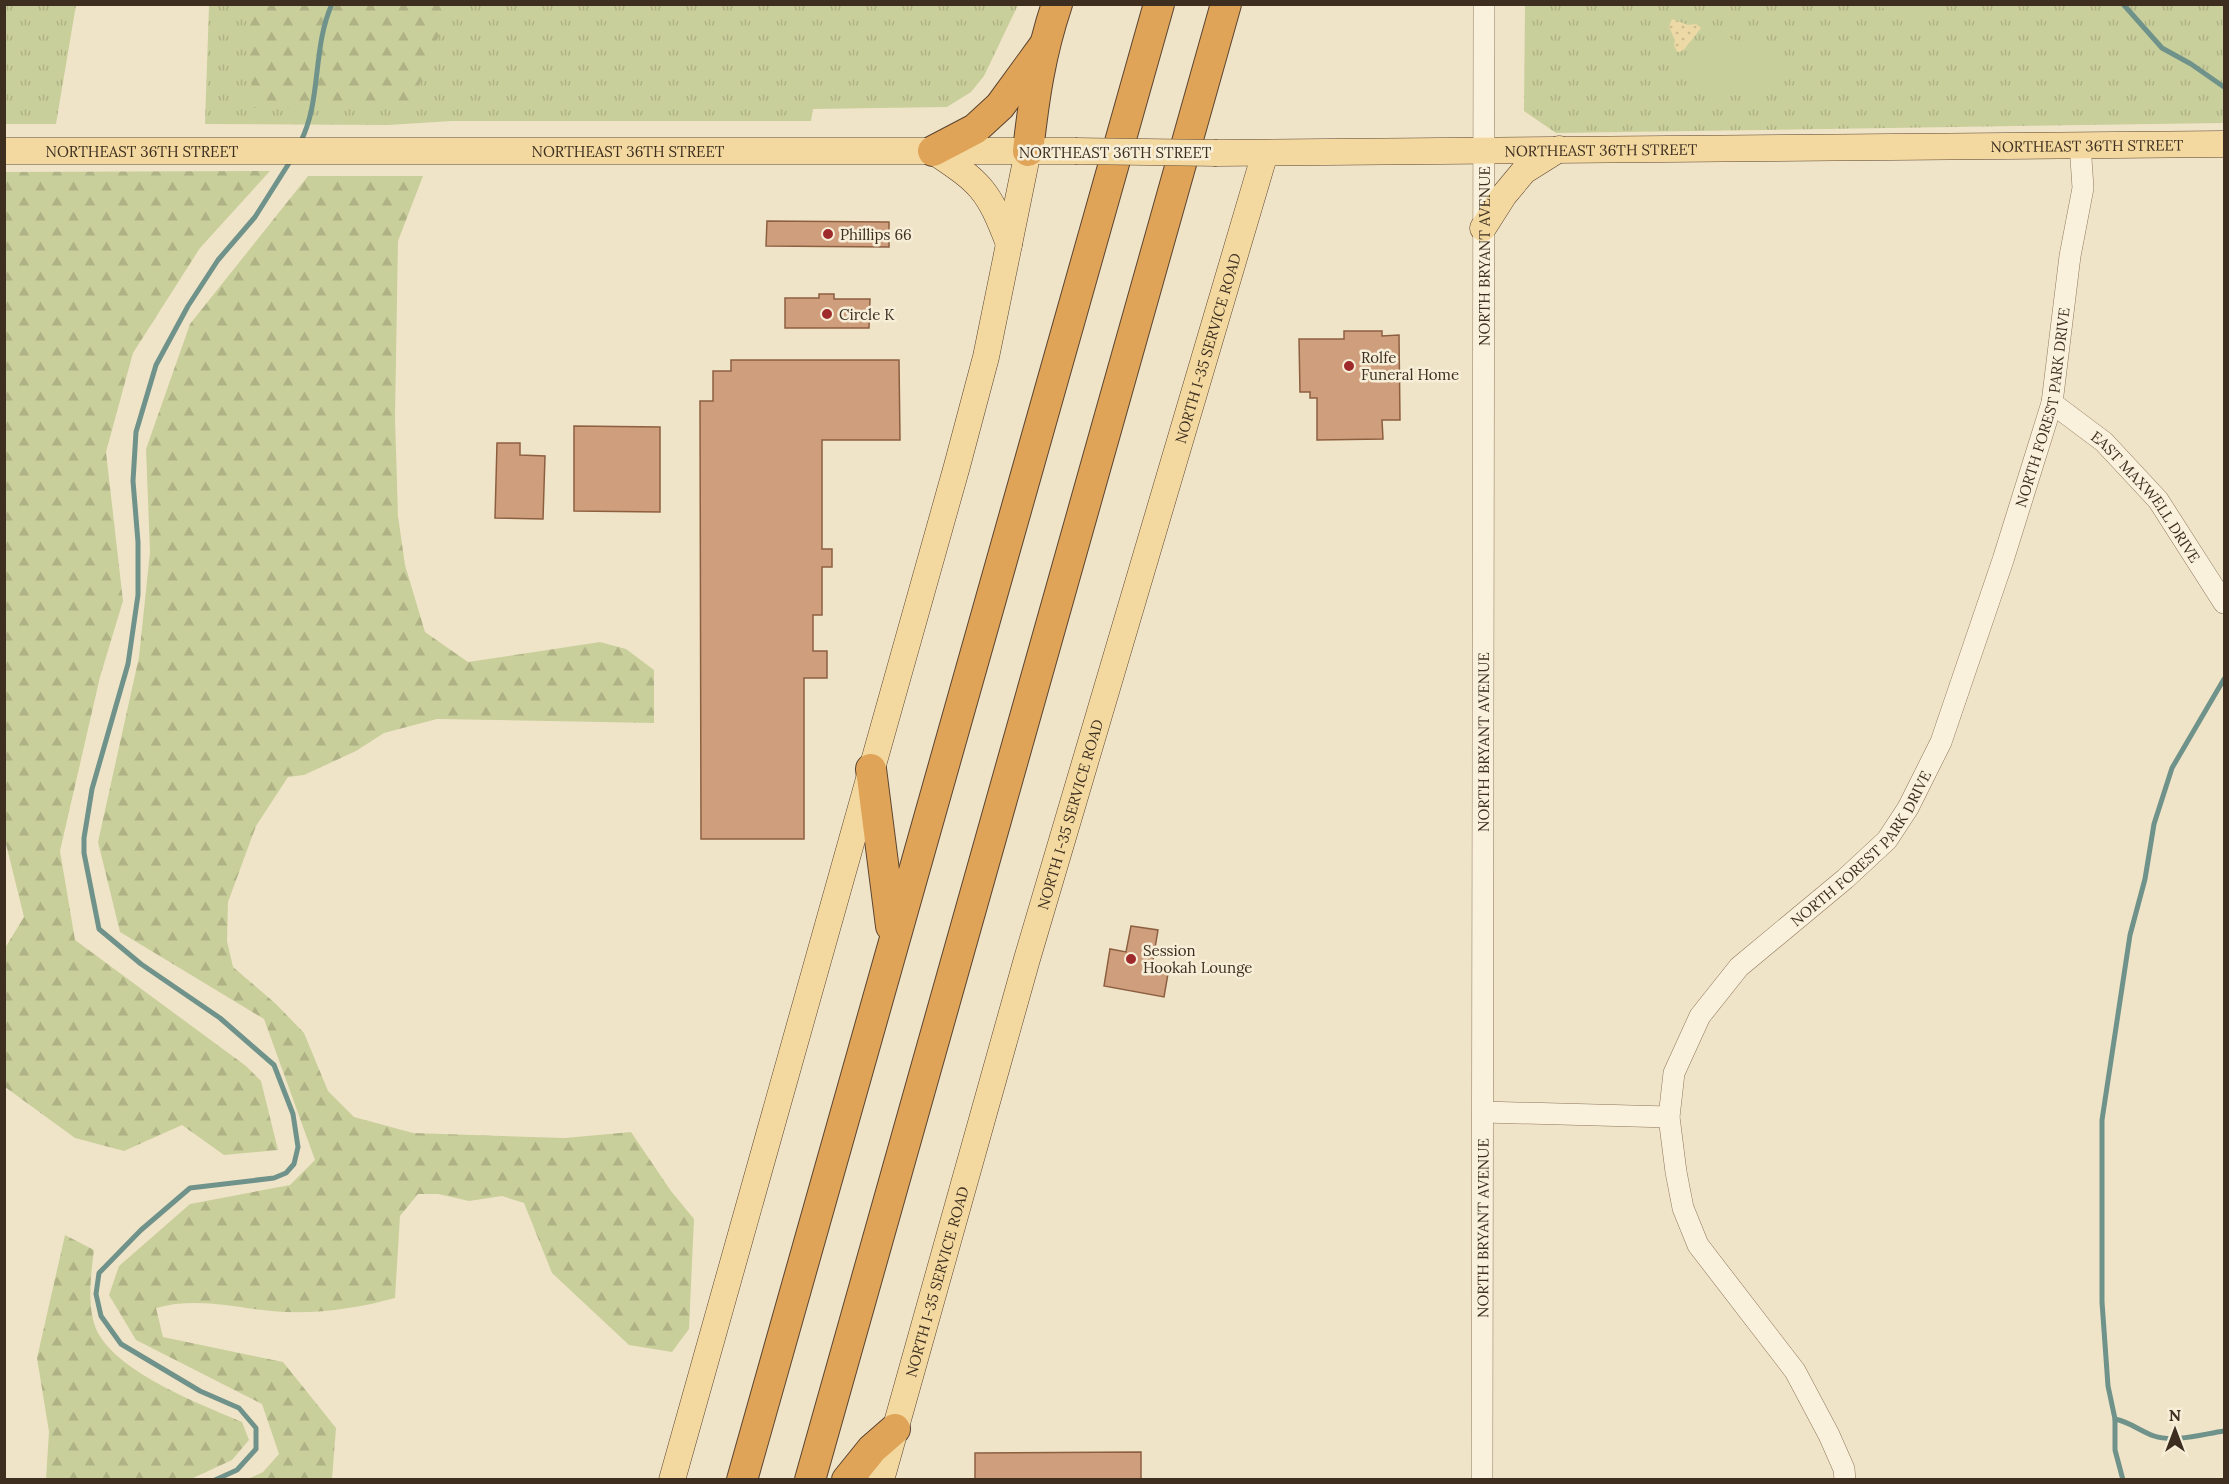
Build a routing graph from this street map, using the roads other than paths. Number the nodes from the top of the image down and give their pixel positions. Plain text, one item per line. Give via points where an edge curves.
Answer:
1 (1057, 4) edge
2 (1159, 4) edge
3 (1226, 4) edge
4 (1484, 4) edge
5 (1043, 47) junction
6 (2080, 144) junction
7 (2223, 144) edge
8 (1560, 148) junction
9 (1483, 150) junction
10 (933, 151) junction
11 (1028, 151) junction
12 (4, 152) edge
13 (1265, 153) junction
14 (1483, 228) junction
15 (1009, 244) junction
16 (2052, 403) junction
17 (2224, 603) edge
18 (871, 769) junction
19 (893, 940) junction
20 (1484, 1112) junction
21 (1669, 1118) junction
22 (895, 1429) junction
23 (672, 1479) edge
24 (742, 1479) edge
25 (810, 1479) edge
26 (847, 1479) edge
27 (881, 1479) edge
28 (1482, 1479) edge
29 (1845, 1479) edge

1 - 5 highway
2 - 19 highway
3 - 25 highway
4 - 9 street, NORTH BRYANT AVENUE
5 - 10 highway via 1000,106 975,129
5 - 11 highway via 1035,81
6 - 7 main road, NORTHEAST 36TH STREET
6 - 8 main road, NORTHEAST 36TH STREET
6 - 16 street, NORTH FOREST PARK DRIVE via 2083,188 2070,256
8 - 9 main road, NORTHEAST 36TH STREET
8 - 14 main road via 1524,171
9 - 13 main road, NORTHEAST 36TH STREET
9 - 14 street, NORTH BRYANT AVENUE
10 - 11 main road, NORTHEAST 36TH STREET
10 - 12 main road, NORTHEAST 36TH STREET
10 - 15 main road via 975,179 991,200
11 - 13 main road, NORTHEAST 36TH STREET, bridge
11 - 15 main road
13 - 22 main road, NORTH I-35 SERVICE ROAD via 1030,948
14 - 20 street, NORTH BRYANT AVENUE
15 - 18 main road via 986,357
16 - 17 street, EAST MAXWELL DRIVE via 2104,442 2158,500
16 - 21 street, NORTH FOREST PARK DRIVE via 1941,742 1908,808 1887,840 1739,967 1700,1016 1674,1073
18 - 19 highway
18 - 23 main road
19 - 24 highway
20 - 21 street
20 - 28 street, NORTH BRYANT AVENUE
21 - 29 street, NORTH FOREST PARK DRIVE via 1683,1208 1698,1245 1795,1371 1829,1435
22 - 26 highway
22 - 27 main road, NORTH I-35 SERVICE ROAD

